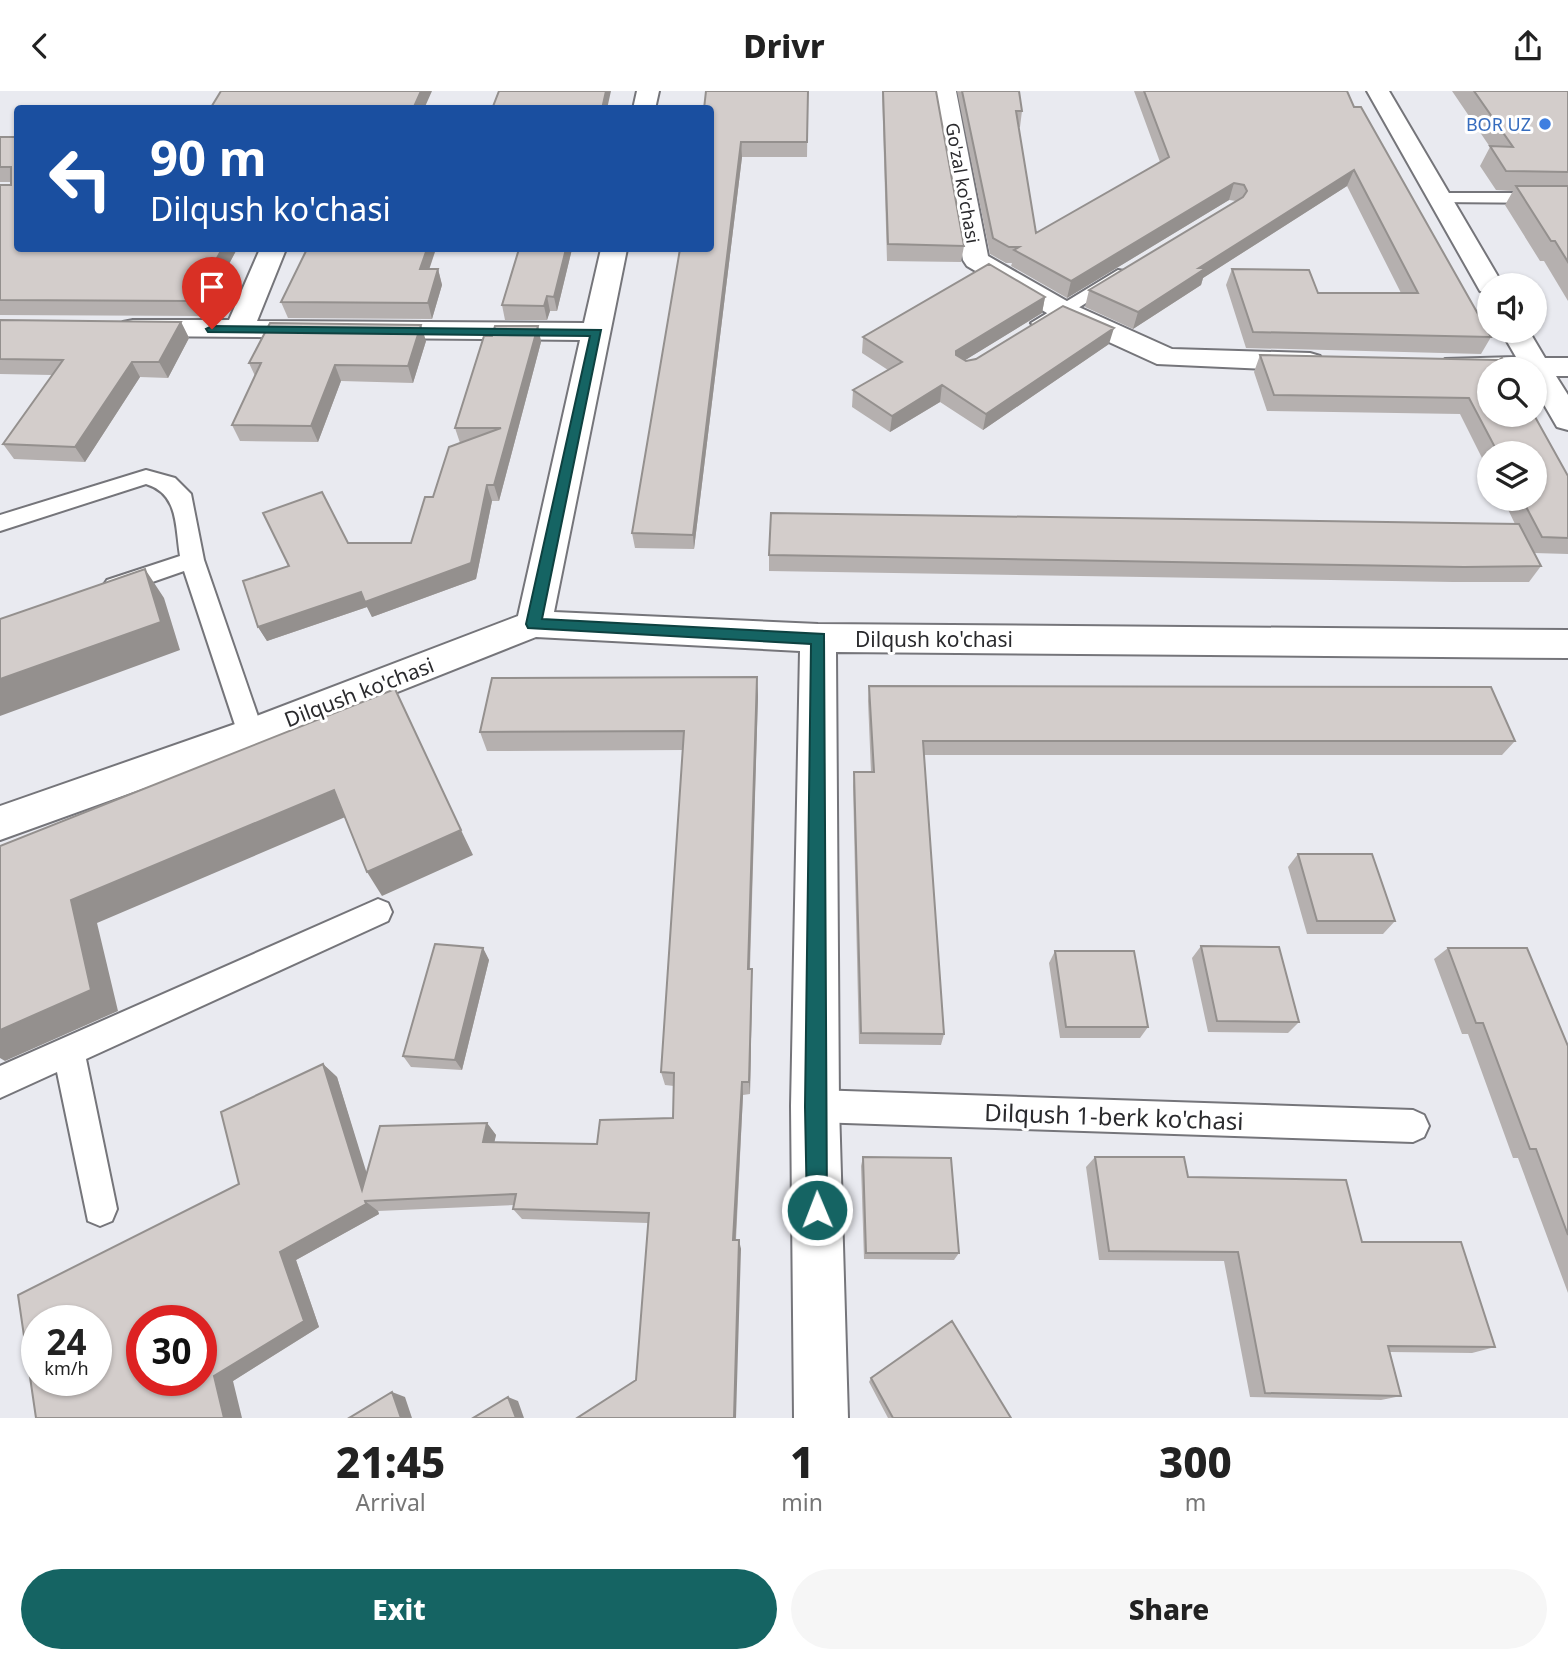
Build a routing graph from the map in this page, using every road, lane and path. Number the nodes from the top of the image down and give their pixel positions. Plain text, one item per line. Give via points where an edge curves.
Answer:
1 (945, 91) edge
2 (1378, 91) edge
3 (1441, 198) junction
4 (1568, 198) edge
5 (272, 252) edge
6 (613, 252) edge
7 (1130, 268) edge
8 (1483, 273) edge
9 (1062, 310) junction
10 (106, 327) edge
11 (1030, 329) edge
12 (239, 330) junction
13 (597, 332) junction
14 (1331, 362) edge
15 (1426, 364) edge
16 (1477, 365) edge
17 (1547, 367) edge
18 (1568, 367) edge
19 (1547, 386) edge
20 (1568, 420) edge
21 (0, 523) edge
22 (192, 560) junction
23 (89, 594) edge
24 (534, 624) junction
25 (818, 638) junction
26 (1568, 644) edge
27 (251, 733) junction
28 (0, 823) edge
29 (378, 912) dead end
30 (69, 1051) junction
31 (0, 1082) edge
32 (815, 1107) junction
33 (1413, 1126) dead end
34 (100, 1209) dead end
35 (821, 1418) edge

1 - 9 street, Go'zal ko'chasi via 976,260
2 - 3 street
3 - 4 lane
3 - 8 street
5 - 12 street
6 - 13 street
7 - 9 lane
9 - 11 lane
9 - 14 street, Go'zal ko'chasi via 1167,358
10 - 12 street
12 - 13 street
13 - 24 street
15 - 16 street
17 - 18 street
19 - 20 street
21 - 22 lane via 146,477 167,483 180,494
22 - 23 lane
22 - 27 lane
24 - 25 street, Dilqush ko'chasi
24 - 27 street, Dilqush ko'chasi
25 - 26 street, Dilqush ko'chasi
25 - 32 street
27 - 28 street, Dilqush ko'chasi
29 - 30 lane
30 - 31 lane
30 - 34 lane
32 - 33 lane, Dilqush 1-berk ko'chasi
32 - 35 street

